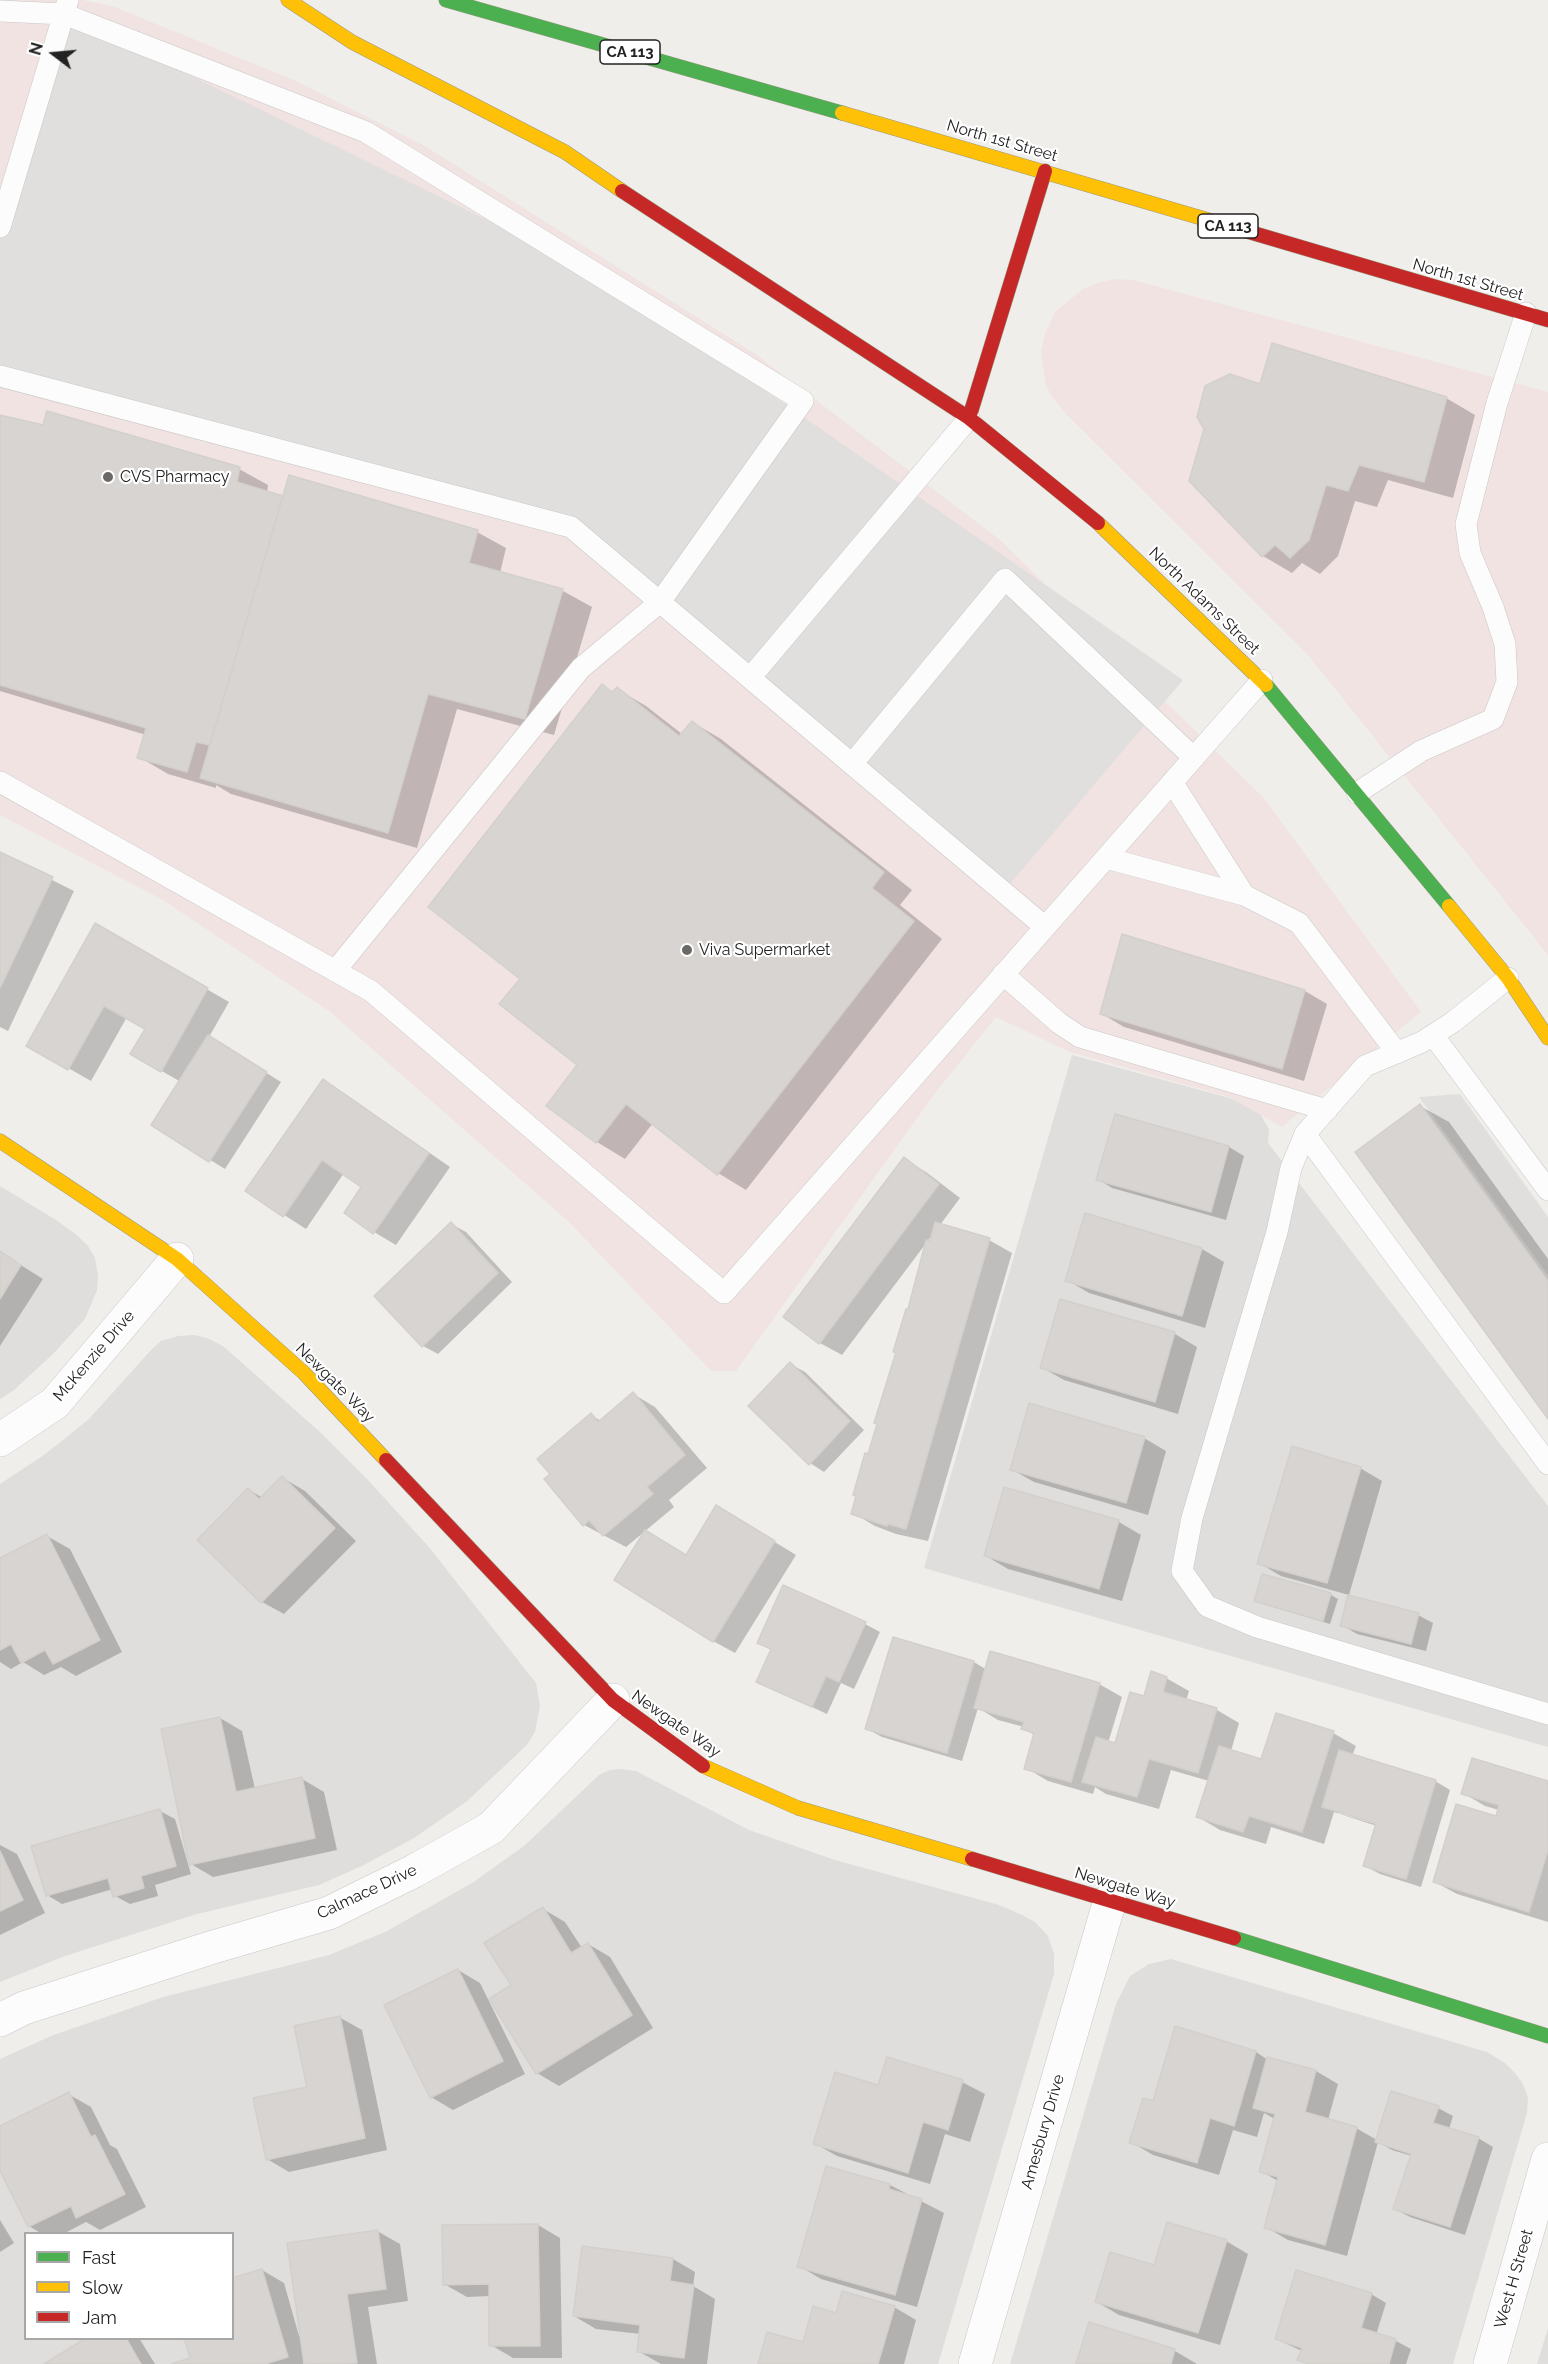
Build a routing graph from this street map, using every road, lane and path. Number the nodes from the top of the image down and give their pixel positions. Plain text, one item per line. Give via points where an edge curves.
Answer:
1 (288, 0) edge
2 (446, 0) edge
3 (66, 7) edge
4 (0, 11) edge
5 (1045, 171) junction
6 (0, 227) edge
7 (1526, 313) junction
8 (1548, 320) edge
9 (0, 376) edge
10 (969, 418) junction
11 (660, 602) junction
12 (750, 678) junction
13 (1262, 680) junction
14 (1194, 758) junction
15 (852, 764) junction
16 (0, 782) edge
17 (1172, 782) junction
18 (1357, 794) junction
19 (1106, 858) junction
20 (1244, 895) junction
21 (1045, 927) junction
22 (335, 971) junction
23 (1003, 974) junction
24 (1508, 978) junction
25 (1433, 1035) junction
26 (1548, 1038) edge
27 (1397, 1053) junction
28 (1327, 1110) junction
29 (1305, 1134) junction
30 (0, 1142) edge
31 (1548, 1190) edge
32 (177, 1259) junction
33 (0, 1440) edge
34 (1548, 1464) edge
35 (613, 1700) junction
36 (1548, 1714) edge
37 (1110, 1900) junction
38 (0, 2020) edge
39 (1548, 2036) edge
40 (1548, 2159) edge
41 (975, 2364) edge
42 (1490, 2364) edge

1 - 10 street, North Adams Street via 352,42 565,152
2 - 5 street, North 1st Street / CA 113
3 - 4 lane
3 - 6 lane
3 - 11 lane via 366,132 803,401
5 - 7 street, North 1st Street / CA 113
5 - 10 street
7 - 8 street, North 1st Street / CA 113
7 - 18 lane via 1497,403 1466,524 1470,553 1505,644 1507,682 1493,719 1421,751
9 - 11 lane via 571,526
10 - 12 lane
10 - 13 street, North Adams Street via 1101,526
11 - 12 lane
11 - 22 lane via 581,668
12 - 15 lane
13 - 14 lane
13 - 18 street, North Adams Street
14 - 15 lane via 1005,579
14 - 17 lane
15 - 21 lane
16 - 22 lane
17 - 19 lane
17 - 20 lane
18 - 24 street, North Adams Street
19 - 20 lane
19 - 21 lane
20 - 27 lane via 1299,923
21 - 23 lane
22 - 23 lane via 371,991 724,1293
23 - 28 lane via 1080,1037
24 - 25 lane
24 - 26 street, North Adams Street
25 - 27 lane
25 - 31 lane
27 - 28 lane via 1365,1066
28 - 29 lane
29 - 34 lane
29 - 36 lane via 1291,1168 1277,1232 1192,1518 1182,1571 1207,1606 1257,1627
30 - 32 street, Newgate Way
32 - 33 street, McKenzie Drive via 55,1403
32 - 35 street, Newgate Way via 304,1373
35 - 37 street, Newgate Way via 700,1765 798,1808
35 - 38 street, Calmace Drive via 491,1828 414,1871 329,1913 177,1958 24,2008
37 - 39 street, Newgate Way
37 - 41 street, Amesbury Drive
40 - 42 street, West H Street

